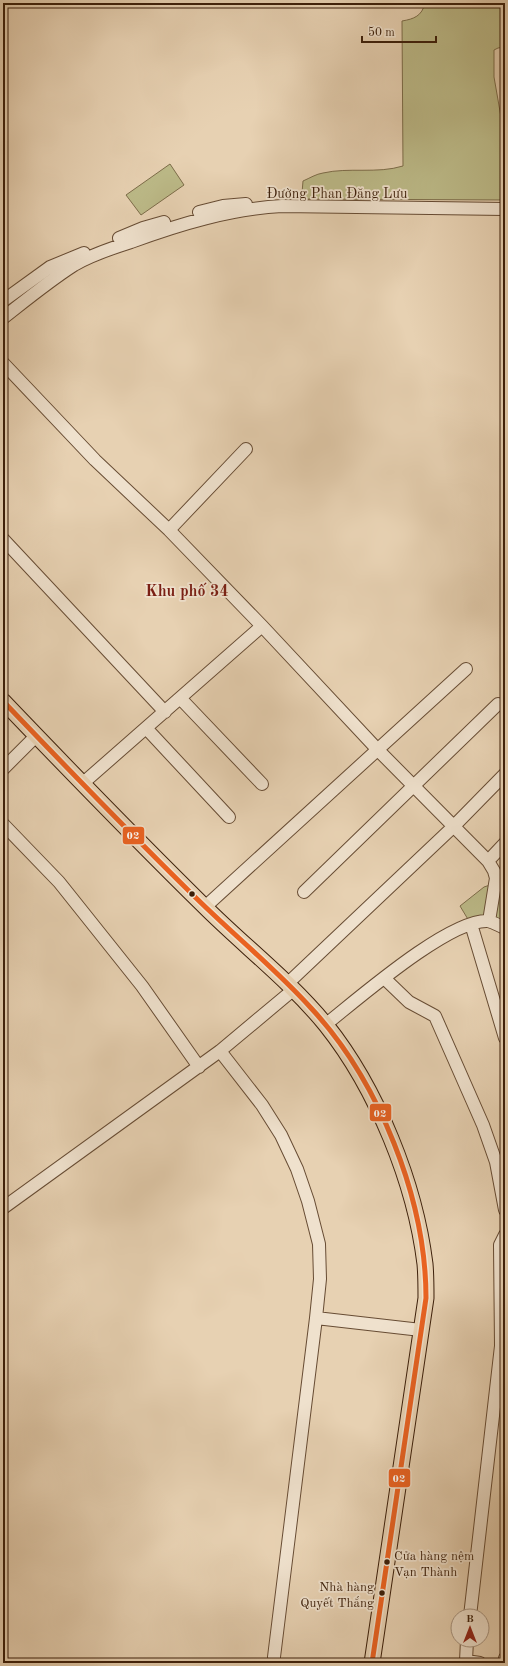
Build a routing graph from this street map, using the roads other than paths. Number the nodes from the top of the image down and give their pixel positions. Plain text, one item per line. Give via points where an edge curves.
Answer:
1 (505, 202) edge
2 (505, 209) edge
3 (95, 252) junction
4 (3, 301) edge
5 (3, 318) edge
6 (3, 363) edge
7 (246, 449) dead end
8 (169, 530) junction
9 (3, 539) edge
10 (262, 626) junction
11 (466, 669) dead end
12 (180, 698) junction
13 (3, 700) edge
14 (498, 704) dead end
15 (165, 712) junction
16 (146, 728) junction
17 (36, 736) junction
18 (377, 749) junction
19 (3, 769) edge
20 (505, 774) edge
21 (82, 784) junction
22 (262, 784) dead end
23 (414, 786) junction
24 (230, 817) dead end
25 (3, 824) edge
26 (453, 826) junction
27 (505, 843) edge
28 (488, 861) junction
29 (304, 892) dead end
30 (205, 908) junction
31 (488, 921) junction
32 (471, 924) junction
33 (505, 928) edge
34 (384, 978) junction
35 (290, 987) junction
36 (325, 1025) junction
37 (505, 1038) edge
38 (220, 1051) junction
39 (198, 1067) junction
40 (3, 1208) edge
41 (505, 1210) edge
42 (505, 1235) edge
43 (316, 1318) junction
44 (421, 1330) junction
45 (471, 1608) edge
46 (467, 1648) edge
47 (274, 1658) dead end
48 (505, 1658) edge
49 (466, 1662) edge
50 (372, 1663) edge
51 (480, 1663) edge
52 (504, 1663) edge

1 - 3 street, Đường Phan Đăng Lưu via 354,200 222,206 143,228
2 - 3 street, Đường Phan Đăng Lưu via 265,207 176,226
3 - 4 street, Đường Phan Đăng Lưu via 50,267
3 - 5 street, Đường Phan Đăng Lưu
6 - 8 street via 95,460
7 - 8 street
8 - 10 street
9 - 15 street
10 - 12 street
10 - 18 street
11 - 18 street
12 - 15 street
12 - 22 street
13 - 17 main road
14 - 23 street
15 - 16 street
16 - 21 street
16 - 24 street
17 - 19 street
17 - 21 main road
18 - 23 street
18 - 30 street
20 - 26 street
21 - 30 main road
23 - 26 street
23 - 29 street
25 - 39 street via 59,882 121,959
26 - 28 street
26 - 35 street
27 - 28 street
28 - 31 street via 496,878
30 - 35 main road
31 - 32 street
31 - 33 street
32 - 34 street via 435,940
32 - 37 street
34 - 36 street
34 - 41 street via 409,1002 435,1016 483,1125 496,1162
35 - 36 main road
35 - 38 street
36 - 44 main road via 345,1050 372,1096 413,1203 425,1264 426,1298
38 - 39 street
38 - 43 street via 262,1105 281,1135 297,1169 319,1244 320,1278
39 - 40 street
42 - 45 street via 500,1245 501,1346
43 - 44 street
43 - 47 street
44 - 50 main road
46 - 49 street
48 - 52 street
49 - 51 street

